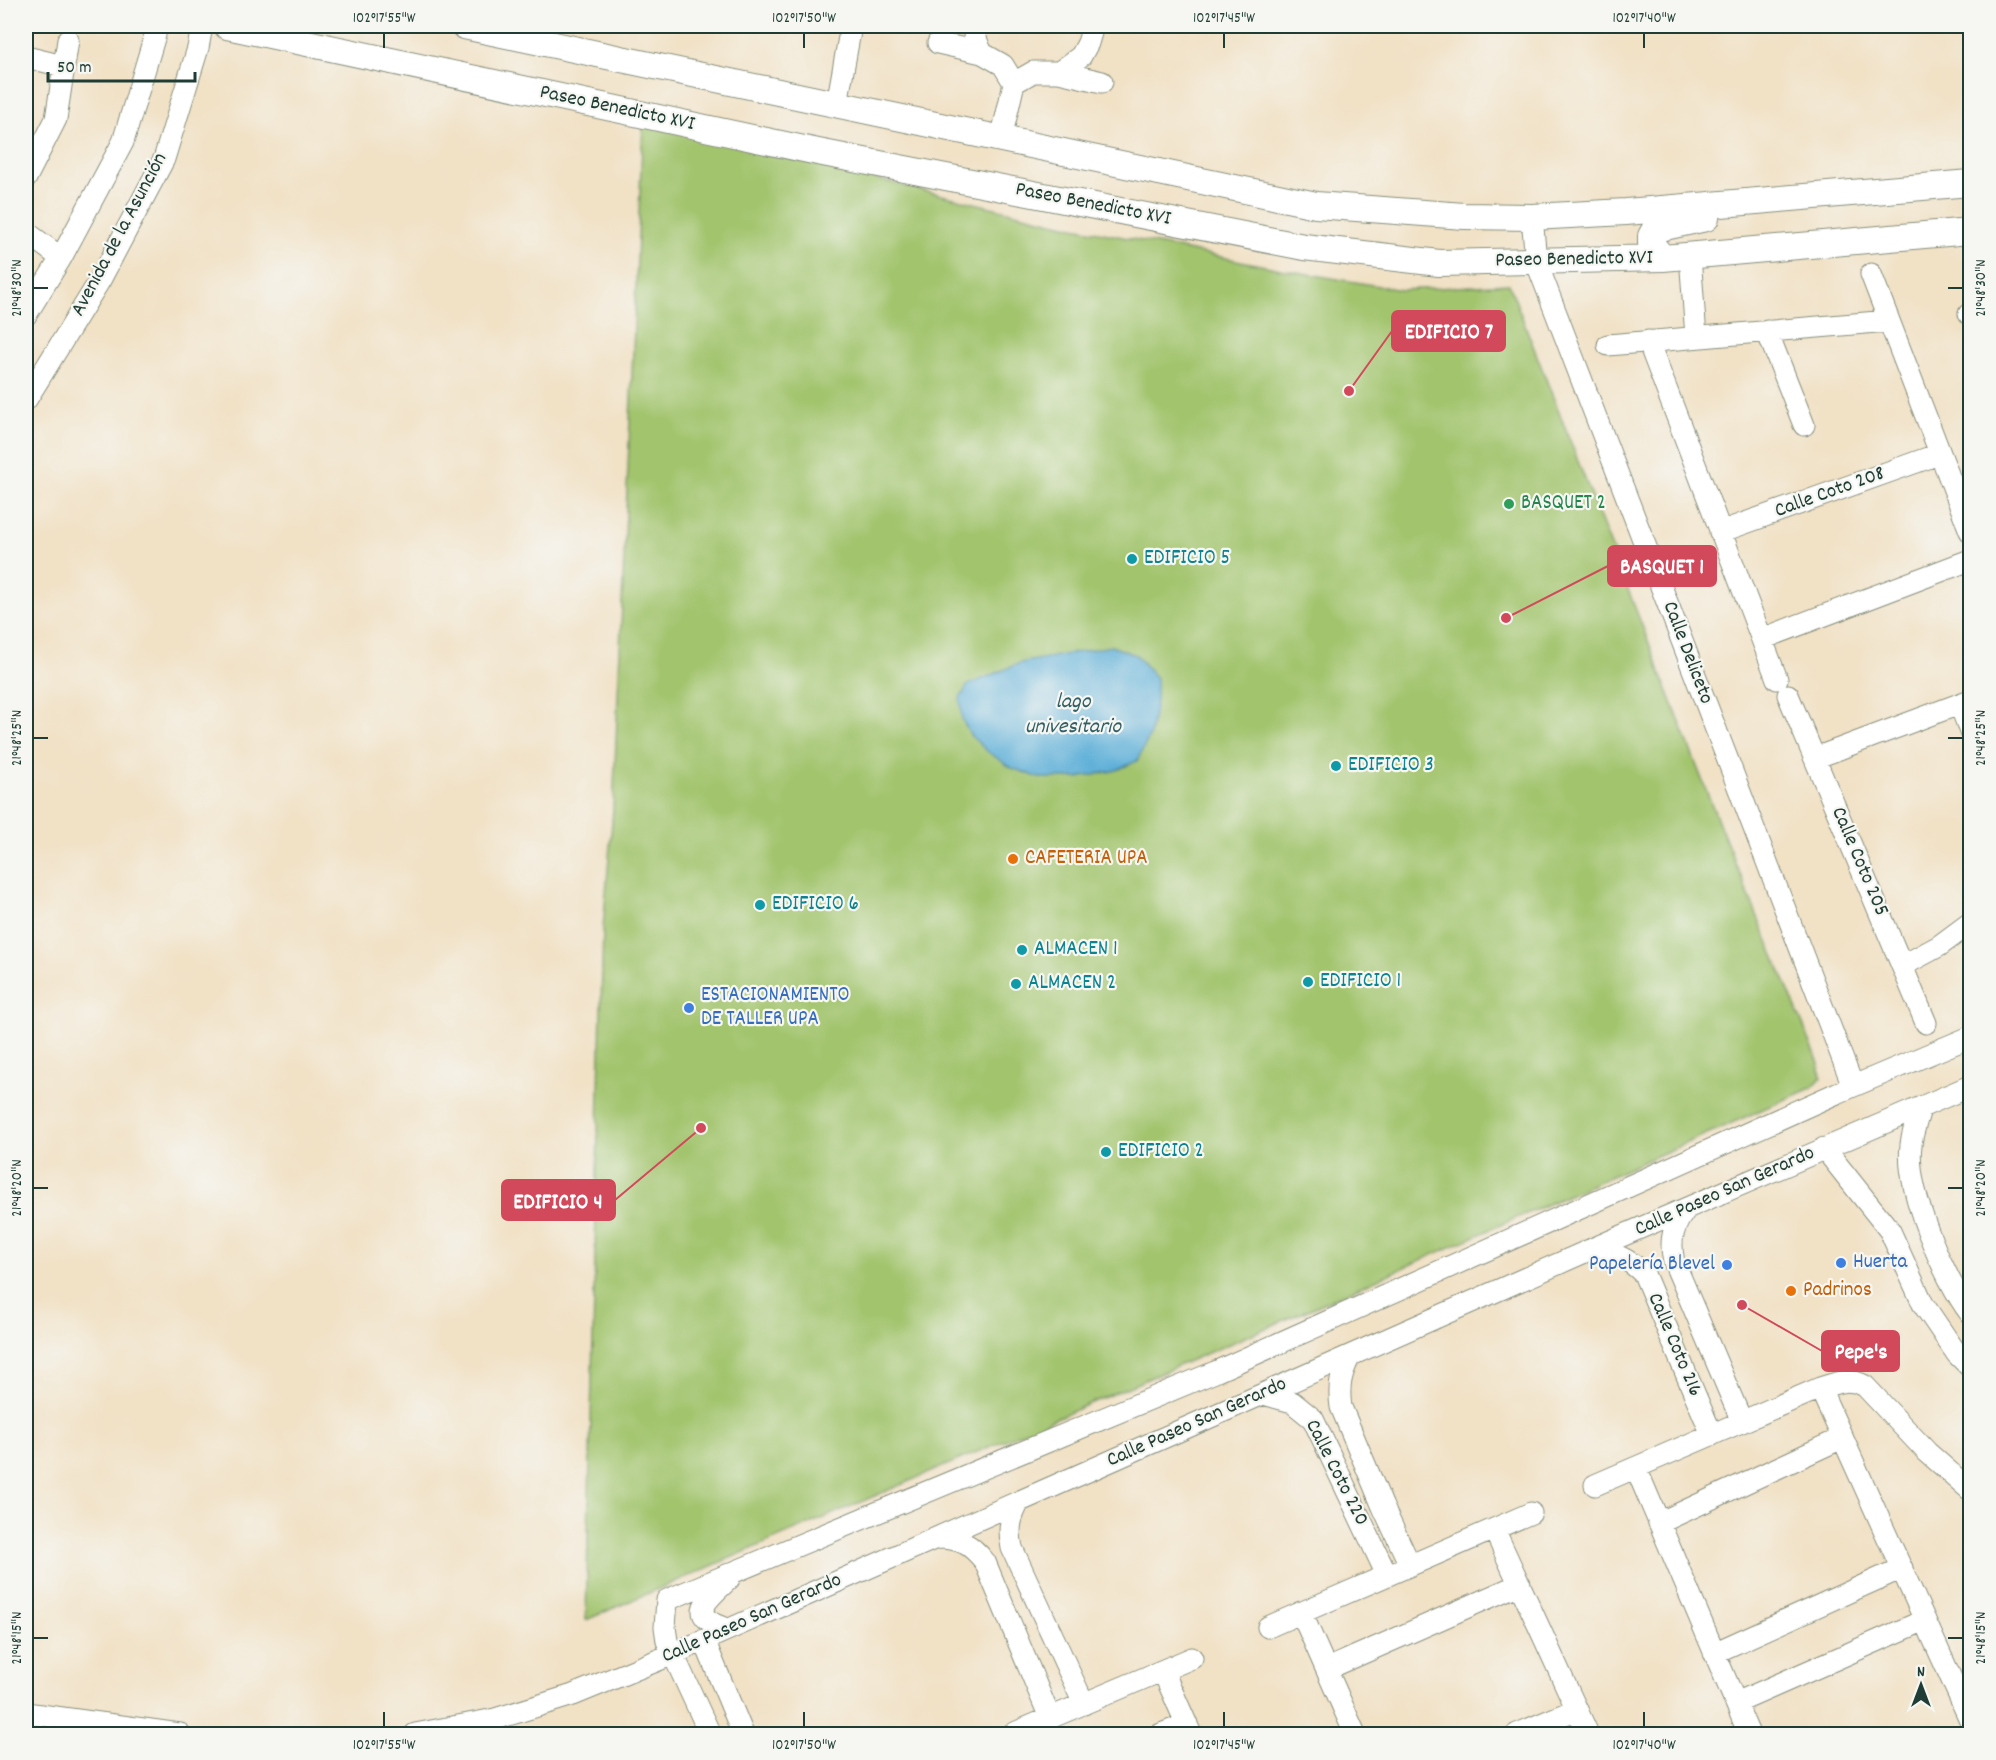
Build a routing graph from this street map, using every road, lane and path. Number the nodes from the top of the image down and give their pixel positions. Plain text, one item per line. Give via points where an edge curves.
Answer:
1 (156, 26) edge
2 (202, 26) edge
3 (227, 26) edge
4 (464, 26) edge
5 (851, 26) edge
6 (974, 26) edge
7 (1094, 26) edge
8 (68, 40) dead end
9 (938, 43) dead end
10 (982, 53) junction
11 (26, 57) edge
12 (63, 66) junction
13 (1059, 72) junction
14 (1102, 82) dead end
15 (1014, 83) junction
16 (837, 104) junction
17 (1001, 139) junction
18 (26, 178) edge
19 (1971, 183) edge
20 (1821, 194) junction
21 (1532, 217) junction
22 (1971, 231) edge
23 (26, 232) edge
24 (1690, 256) junction
25 (61, 258) junction
26 (1663, 258) junction
27 (1536, 261) junction
28 (1871, 274) dead end
29 (26, 315) edge
30 (1889, 321) junction
31 (1767, 331) junction
32 (1696, 337) junction
33 (1648, 341) junction
34 (1608, 345) dead end
35 (26, 400) edge
36 (1804, 425) dead end
37 (1940, 454) junction
38 (1971, 531) edge
39 (1720, 532) junction
40 (1971, 560) edge
41 (1762, 639) junction
42 (1965, 702) edge
43 (1971, 732) edge
44 (1815, 758) junction
45 (1971, 923) edge
46 (1902, 966) junction
47 (1926, 1023) dead end
48 (1971, 1037) edge
49 (1853, 1086) junction
50 (1971, 1086) edge
51 (1920, 1109) junction
52 (1824, 1148) junction
53 (1686, 1209) junction
54 (1594, 1248) junction
55 (1971, 1313) edge
56 (1350, 1356) junction
57 (1971, 1366) edge
58 (1820, 1388) junction
59 (1263, 1394) junction
60 (1743, 1422) junction
61 (1712, 1435) junction
62 (1842, 1438) junction
63 (1636, 1468) junction
64 (1595, 1485) dead end
65 (1971, 1490) edge
66 (1019, 1502) junction
67 (1531, 1513) dead end
68 (1659, 1523) junction
69 (1494, 1529) junction
70 (937, 1538) junction
71 (1410, 1565) junction
72 (1902, 1568) junction
73 (736, 1572) junction
74 (1387, 1575) junction
75 (1520, 1584) junction
76 (1301, 1612) junction
77 (1925, 1620) junction
78 (1268, 1627) dead end
79 (728, 1629) junction
80 (704, 1640) junction
81 (1714, 1653) junction
82 (673, 1654) junction
83 (1192, 1658) dead end
84 (1326, 1669) junction
85 (1163, 1671) junction
86 (1963, 1682) edge
87 (1736, 1703) junction
88 (1084, 1704) junction
89 (1577, 1709) junction
90 (26, 1713) edge
91 (1050, 1718) junction
92 (1971, 1720) edge
93 (1189, 1729) edge
94 (180, 1734) edge
95 (415, 1734) edge
96 (710, 1734) edge
97 (743, 1734) edge
98 (1012, 1734) edge
99 (1161, 1734) edge
100 (1355, 1734) edge
101 (1517, 1734) edge
102 (1588, 1734) edge
103 (1749, 1734) edge

1 - 25 street, Avenida de la Asunción via 123,142
2 - 35 street, Avenida de la Asunción via 164,159 100,280
3 - 27 street, Paseo Benedicto XVI via 818,152 1304,247 1439,263
4 - 16 street, Paseo Benedicto XVI
5 - 16 street
6 - 10 street
7 - 13 street via 1081,56
8 - 12 street
9 - 10 street
10 - 15 street via 1003,65
11 - 12 street
12 - 18 street via 56,119
13 - 14 street
13 - 15 street via 1033,72
15 - 17 street
16 - 17 street, Paseo Benedicto XVI
17 - 21 street, Paseo Benedicto XVI via 1316,205
19 - 20 street, Paseo Benedicto XVI
20 - 21 street, Paseo Benedicto XVI
20 - 26 street via 1655,229 1651,244
21 - 27 street, Calle Deliceto
22 - 24 street, Paseo Benedicto XVI
23 - 25 street
24 - 26 street, Paseo Benedicto XVI
24 - 32 street
25 - 29 street, Avenida de la Asunción
26 - 27 street, Paseo Benedicto XVI
27 - 49 street, Calle Deliceto
28 - 30 street
30 - 31 street
30 - 37 street
31 - 32 street
31 - 36 street
32 - 33 street
33 - 34 street
33 - 39 street
37 - 38 street
37 - 39 street, Calle Coto 208
39 - 41 street
40 - 41 street
41 - 44 street, Calle Coto 205
42 - 43 street
42 - 44 street
44 - 46 street, Calle Coto 205
45 - 46 street
46 - 47 street, Calle Coto 205
48 - 49 street, Calle Paseo San Gerardo
49 - 73 street, Calle Paseo San Gerardo via 1215,1372
50 - 51 street, Calle Paseo San Gerardo
51 - 52 street, Calle Paseo San Gerardo
51 - 55 street via 1911,1146 1911,1175 1925,1225 1959,1299
52 - 53 street, Calle Paseo San Gerardo
52 - 57 street via 1890,1231 1923,1304 1957,1354
53 - 54 street, Calle Paseo San Gerardo
53 - 60 street, Calle Coto 216 via 1672,1233 1674,1262
54 - 56 street, Calle Paseo San Gerardo
54 - 61 street, Calle Coto 216 via 1621,1256 1644,1274
56 - 59 street, Calle Paseo San Gerardo
56 - 71 street, Calle Coto 220 via 1340,1378 1341,1407
58 - 60 street
58 - 62 street
58 - 65 street via 1845,1380 1865,1386 1927,1452
59 - 66 street, Calle Paseo San Gerardo
59 - 74 street, Calle Coto 220 via 1292,1402 1313,1419
60 - 61 street
61 - 63 street
62 - 68 street
62 - 72 street
63 - 64 street
63 - 68 street
66 - 70 street, Calle Paseo San Gerardo
66 - 88 street via 1009,1527 1012,1548
67 - 69 street
68 - 81 street
69 - 71 street
69 - 75 street
70 - 79 street, Calle Paseo San Gerardo
70 - 91 street via 962,1541 985,1562
71 - 74 street
72 - 77 street
72 - 81 street
73 - 79 street via 703,1606 707,1620
73 - 82 street, Calle Paseo San Gerardo via 667,1600 665,1627
74 - 76 street
75 - 84 street
75 - 89 street
76 - 78 street
76 - 84 street
77 - 86 street
77 - 87 street
79 - 80 street, Calle Paseo San Gerardo
80 - 82 street, Calle Paseo San Gerardo
80 - 97 street
81 - 87 street
82 - 95 street, Calle Paseo San Gerardo via 573,1695 495,1719
82 - 96 street
83 - 85 street
84 - 100 street
85 - 88 street
85 - 93 street
86 - 92 street
87 - 103 street
88 - 91 street
89 - 101 street
89 - 102 street
90 - 94 street
91 - 98 street
93 - 99 street

